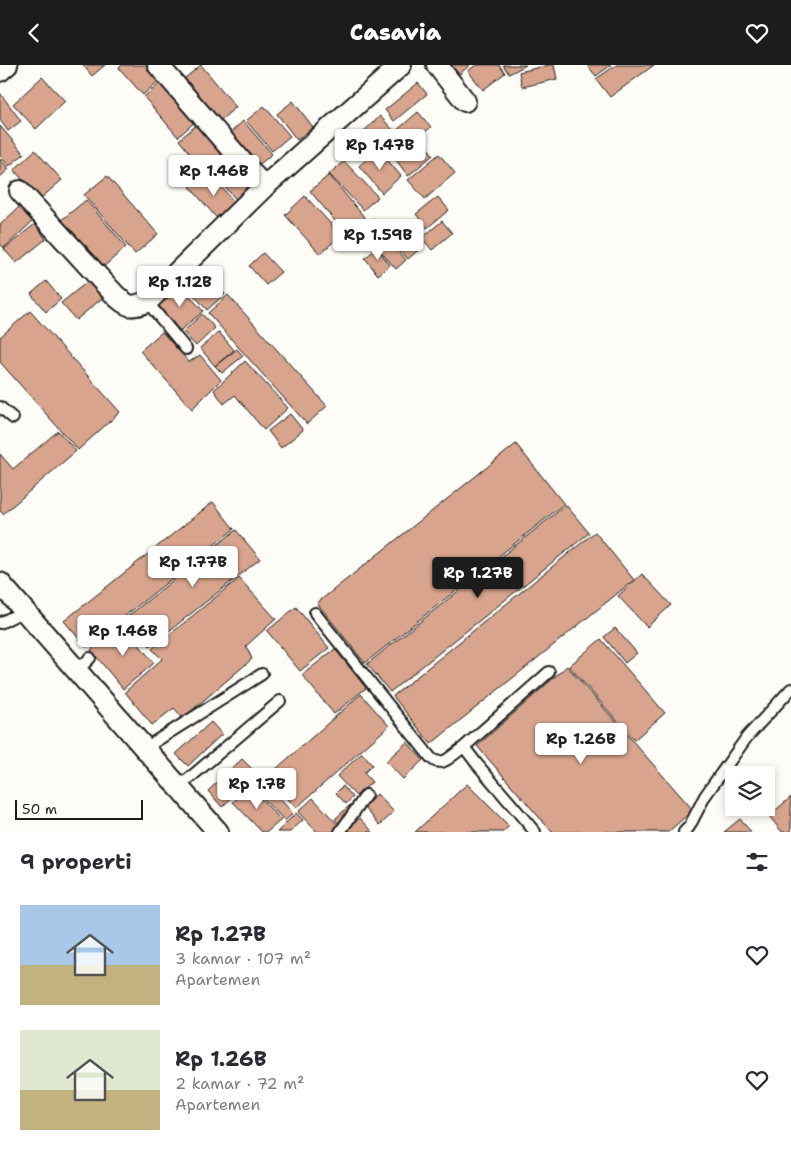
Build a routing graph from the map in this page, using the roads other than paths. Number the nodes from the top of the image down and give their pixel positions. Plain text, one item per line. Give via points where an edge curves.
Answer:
1 (7, 65) edge
2 (158, 65) edge
3 (401, 65) edge
4 (437, 65) edge
5 (0, 71) edge
6 (465, 101) dead end
7 (264, 187) junction
8 (20, 191) dead end
9 (147, 302) junction
10 (186, 349) dead end
11 (0, 407) edge
12 (13, 418) dead end
13 (0, 583) edge
14 (24, 611) junction
15 (315, 613) dead end
16 (0, 623) edge
17 (549, 672) dead end
18 (262, 674) dead end
19 (791, 689) edge
20 (280, 701) dead end
21 (145, 747) junction
22 (464, 747) junction
23 (179, 787) junction
24 (366, 795) dead end
25 (218, 832) edge
26 (340, 832) edge
27 (535, 832) edge
28 (684, 832) edge

1 - 5 street
2 - 7 street
3 - 7 street
4 - 6 street
7 - 9 street
8 - 9 street via 123,302 134,306
9 - 10 lane
11 - 12 lane
13 - 14 street
14 - 16 lane
14 - 21 street via 83,665
15 - 22 lane via 431,758 442,762
17 - 22 lane
18 - 21 lane
19 - 28 lane via 747,737 704,795
20 - 23 lane
21 - 23 street
22 - 27 lane
23 - 25 street
24 - 26 lane

